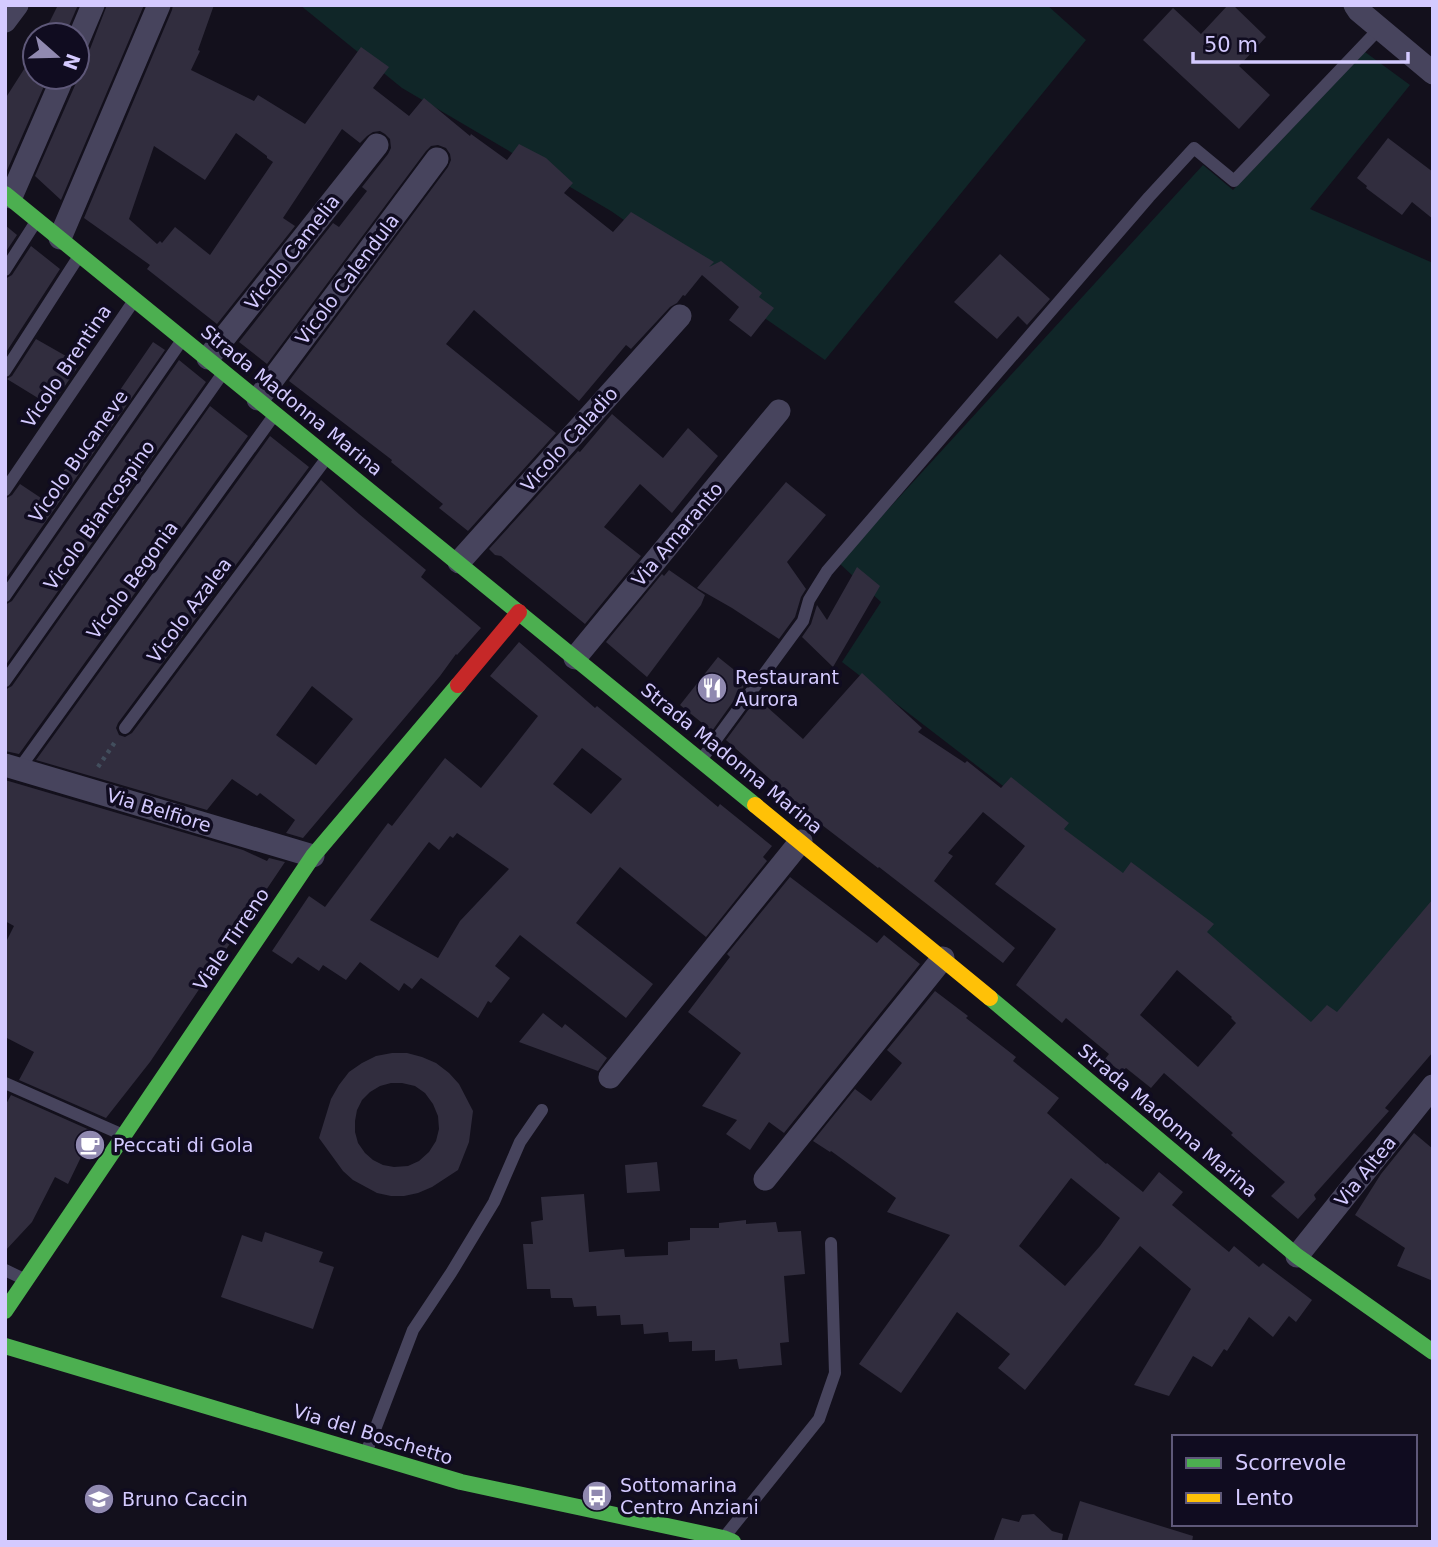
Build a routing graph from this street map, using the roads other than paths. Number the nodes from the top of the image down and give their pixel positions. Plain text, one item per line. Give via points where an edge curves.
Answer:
1 (17, 5) edge
2 (159, 5) edge
3 (1355, 5) edge
4 (5, 21) edge
5 (1379, 29) junction
6 (1433, 73) edge
7 (56, 91) edge
8 (377, 145) dead end
9 (437, 159) dead end
10 (8, 195) edge
11 (37, 220) junction
12 (61, 238) junction
13 (80, 254) junction
14 (5, 270) edge
15 (135, 298) junction
16 (680, 316) dead end
17 (183, 338) junction
18 (216, 365) junction
19 (5, 371) edge
20 (267, 406) junction
21 (779, 411) dead end
22 (328, 456) junction
23 (5, 490) edge
24 (459, 562) junction
25 (5, 596) edge
26 (519, 611) junction
27 (575, 657) junction
28 (5, 681) edge
29 (125, 728) road end
30 (701, 760) junction
31 (12, 767) edge
32 (801, 842) junction
33 (313, 856) junction
34 (943, 958) junction
35 (610, 1077) dead end
36 (5, 1083) edge
37 (1433, 1086) edge
38 (542, 1110) dead end
39 (124, 1135) junction
40 (765, 1179) dead end
41 (831, 1243) dead end
42 (1297, 1256) junction
43 (5, 1270) edge
44 (26, 1280) junction
45 (5, 1311) edge
46 (5, 1346) edge
47 (1433, 1352) edge
48 (366, 1454) junction
49 (728, 1540) edge

1 - 4 street
2 - 12 street
3 - 5 street
5 - 6 street
5 - 30 lane via 1234,181 1194,148 827,571 809,600 803,621
7 - 10 street
8 - 18 street, Vicolo Camelia
9 - 20 street, Vicolo Calendula
10 - 11 street, Strada Madonna Marina
11 - 12 street, Strada Madonna Marina
11 - 14 lane
12 - 13 street, Strada Madonna Marina
13 - 15 street, Strada Madonna Marina
13 - 19 lane
15 - 17 street, Strada Madonna Marina
15 - 23 lane, Vicolo Brentina
16 - 24 street, Vicolo Caladio
17 - 18 street, Strada Madonna Marina
17 - 25 lane, Vicolo Bucaneve
18 - 20 street, Strada Madonna Marina
18 - 28 lane, Vicolo Biancospino
20 - 22 street, Strada Madonna Marina
20 - 31 lane, Vicolo Begonia
21 - 27 street, Via Amaranto
22 - 24 street, Strada Madonna Marina
22 - 29 lane, Vicolo Azalea
24 - 26 street, Strada Madonna Marina
26 - 27 street, Strada Madonna Marina
26 - 33 street, Viale Tirreno
27 - 30 street, Strada Madonna Marina
30 - 32 street, Strada Madonna Marina
31 - 33 street, Via Belfiore
32 - 34 street, Strada Madonna Marina
32 - 35 street
33 - 39 street, Viale Tirreno
34 - 40 street
34 - 42 street, Strada Madonna Marina
36 - 39 lane
37 - 42 street, Via Altea
38 - 48 lane via 520,1142 494,1202 413,1330
39 - 44 street, Viale Tirreno
41 - 49 lane via 835,1373 819,1419
42 - 47 street, Strada Madonna Marina
43 - 44 lane
44 - 45 street, Viale Tirreno
46 - 48 street, Via del Boschetto
48 - 49 street, Via del Boschetto via 461,1482

